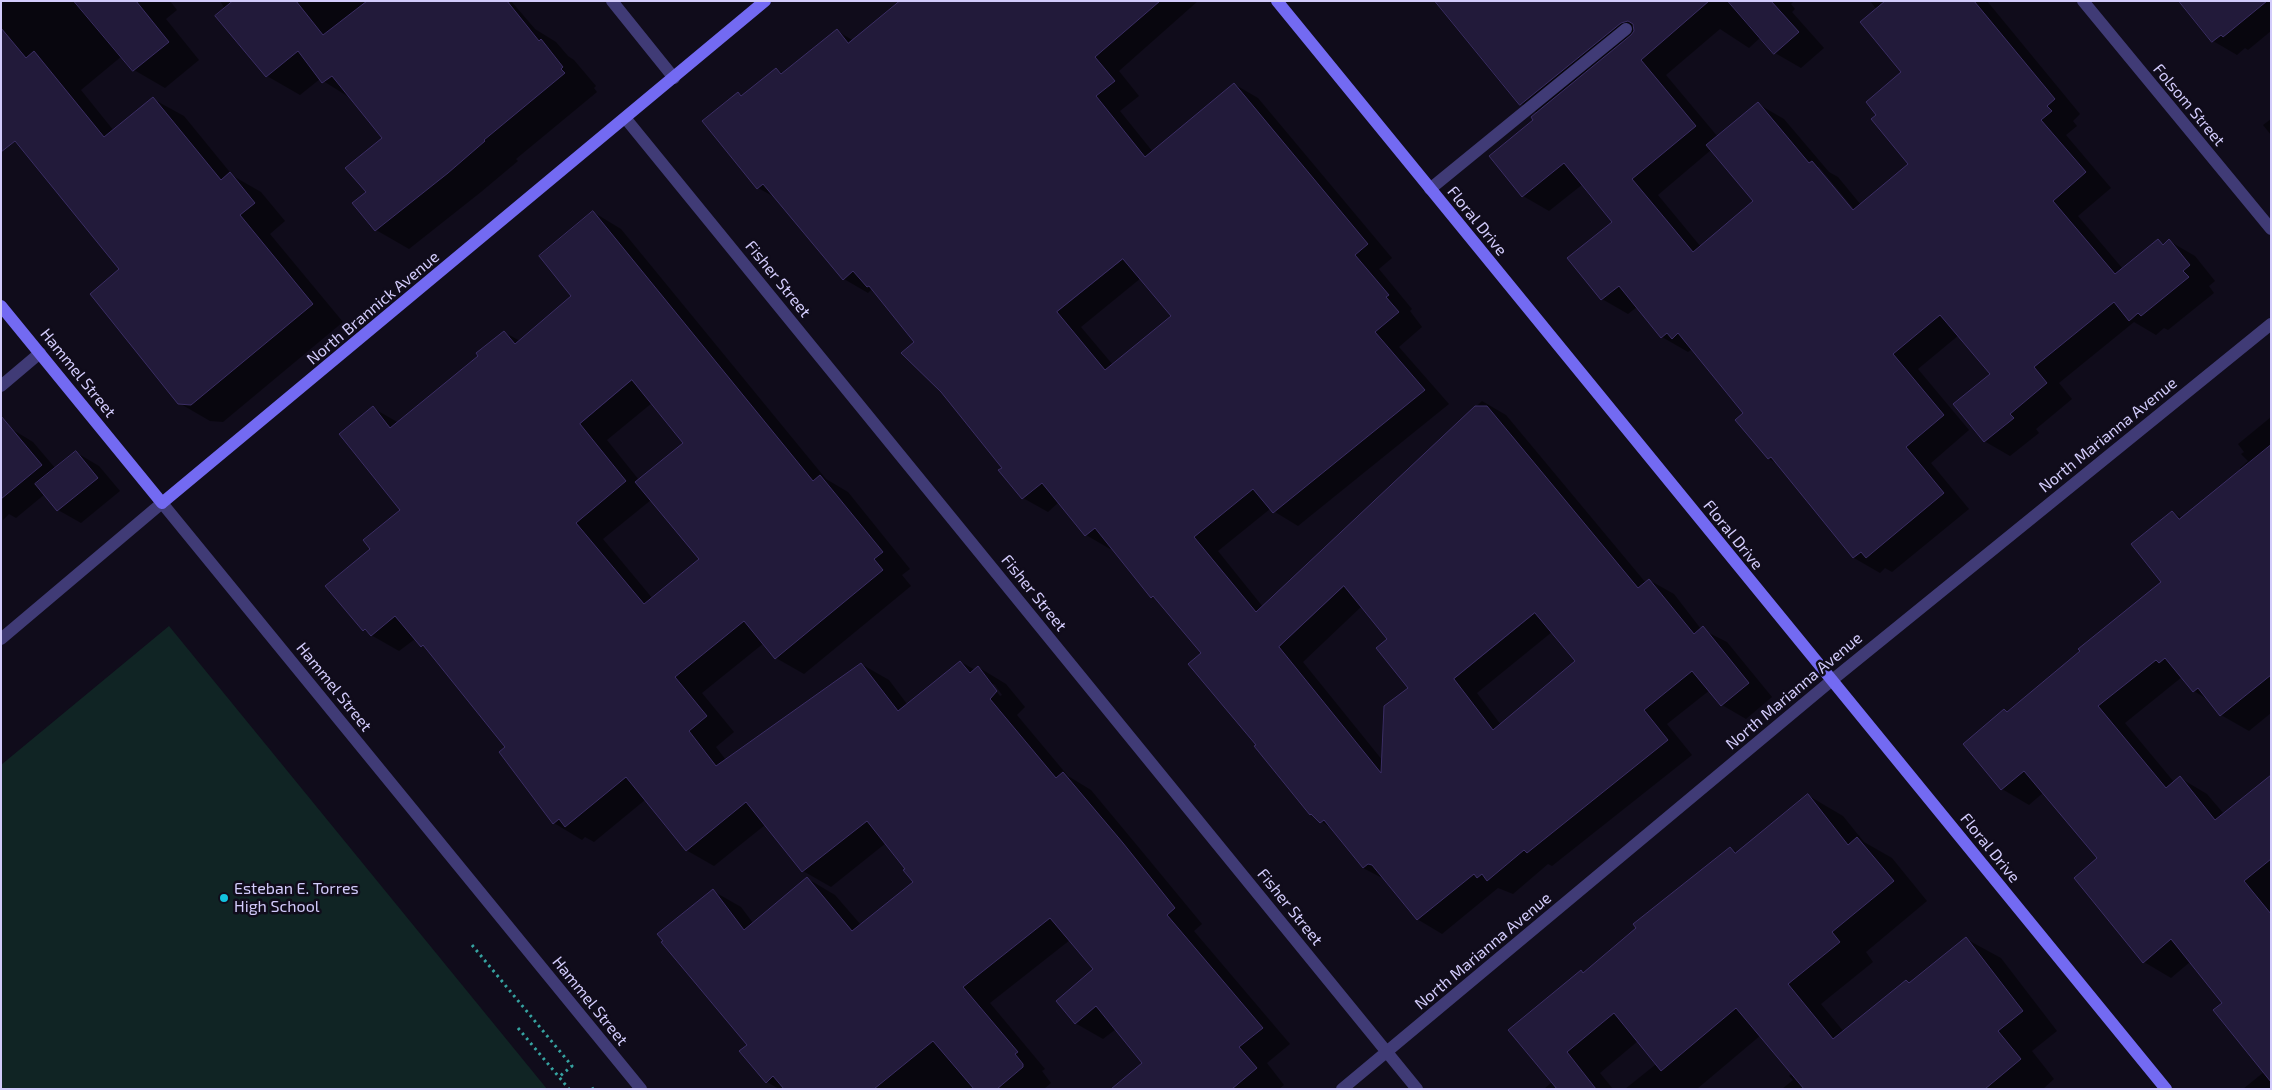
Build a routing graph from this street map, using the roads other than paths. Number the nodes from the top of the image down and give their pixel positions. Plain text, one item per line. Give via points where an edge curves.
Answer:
1 (612, 1) edge
2 (765, 1) edge
3 (1276, 1) edge
4 (2083, 1) edge
5 (1626, 29) dead end
6 (674, 78) junction
7 (626, 119) junction
8 (1430, 189) junction
9 (2271, 229) edge
10 (1, 306) edge
11 (2271, 324) edge
12 (40, 352) junction
13 (1, 386) edge
14 (162, 503) junction
15 (1, 639) edge
16 (1831, 681) junction
17 (1387, 1052) junction
18 (641, 1089) edge
19 (1342, 1089) edge
20 (1417, 1089) edge
21 (2166, 1089) edge

1 - 6 street
2 - 6 street, North Brannick Avenue
3 - 8 street, Floral Drive
4 - 9 street, Folsom Street
5 - 8 street
6 - 7 street, North Brannick Avenue
7 - 14 street, North Brannick Avenue
7 - 17 street, Fisher Street
8 - 16 street, Floral Drive
10 - 12 street, Hammel Street
11 - 16 street, North Marianna Avenue
12 - 13 street
12 - 14 street, Hammel Street
14 - 15 street, North Brannick Avenue
14 - 18 street, Hammel Street
16 - 17 street, North Marianna Avenue
16 - 21 street, Floral Drive
17 - 19 street, North Marianna Avenue
17 - 20 street, Fisher Street

